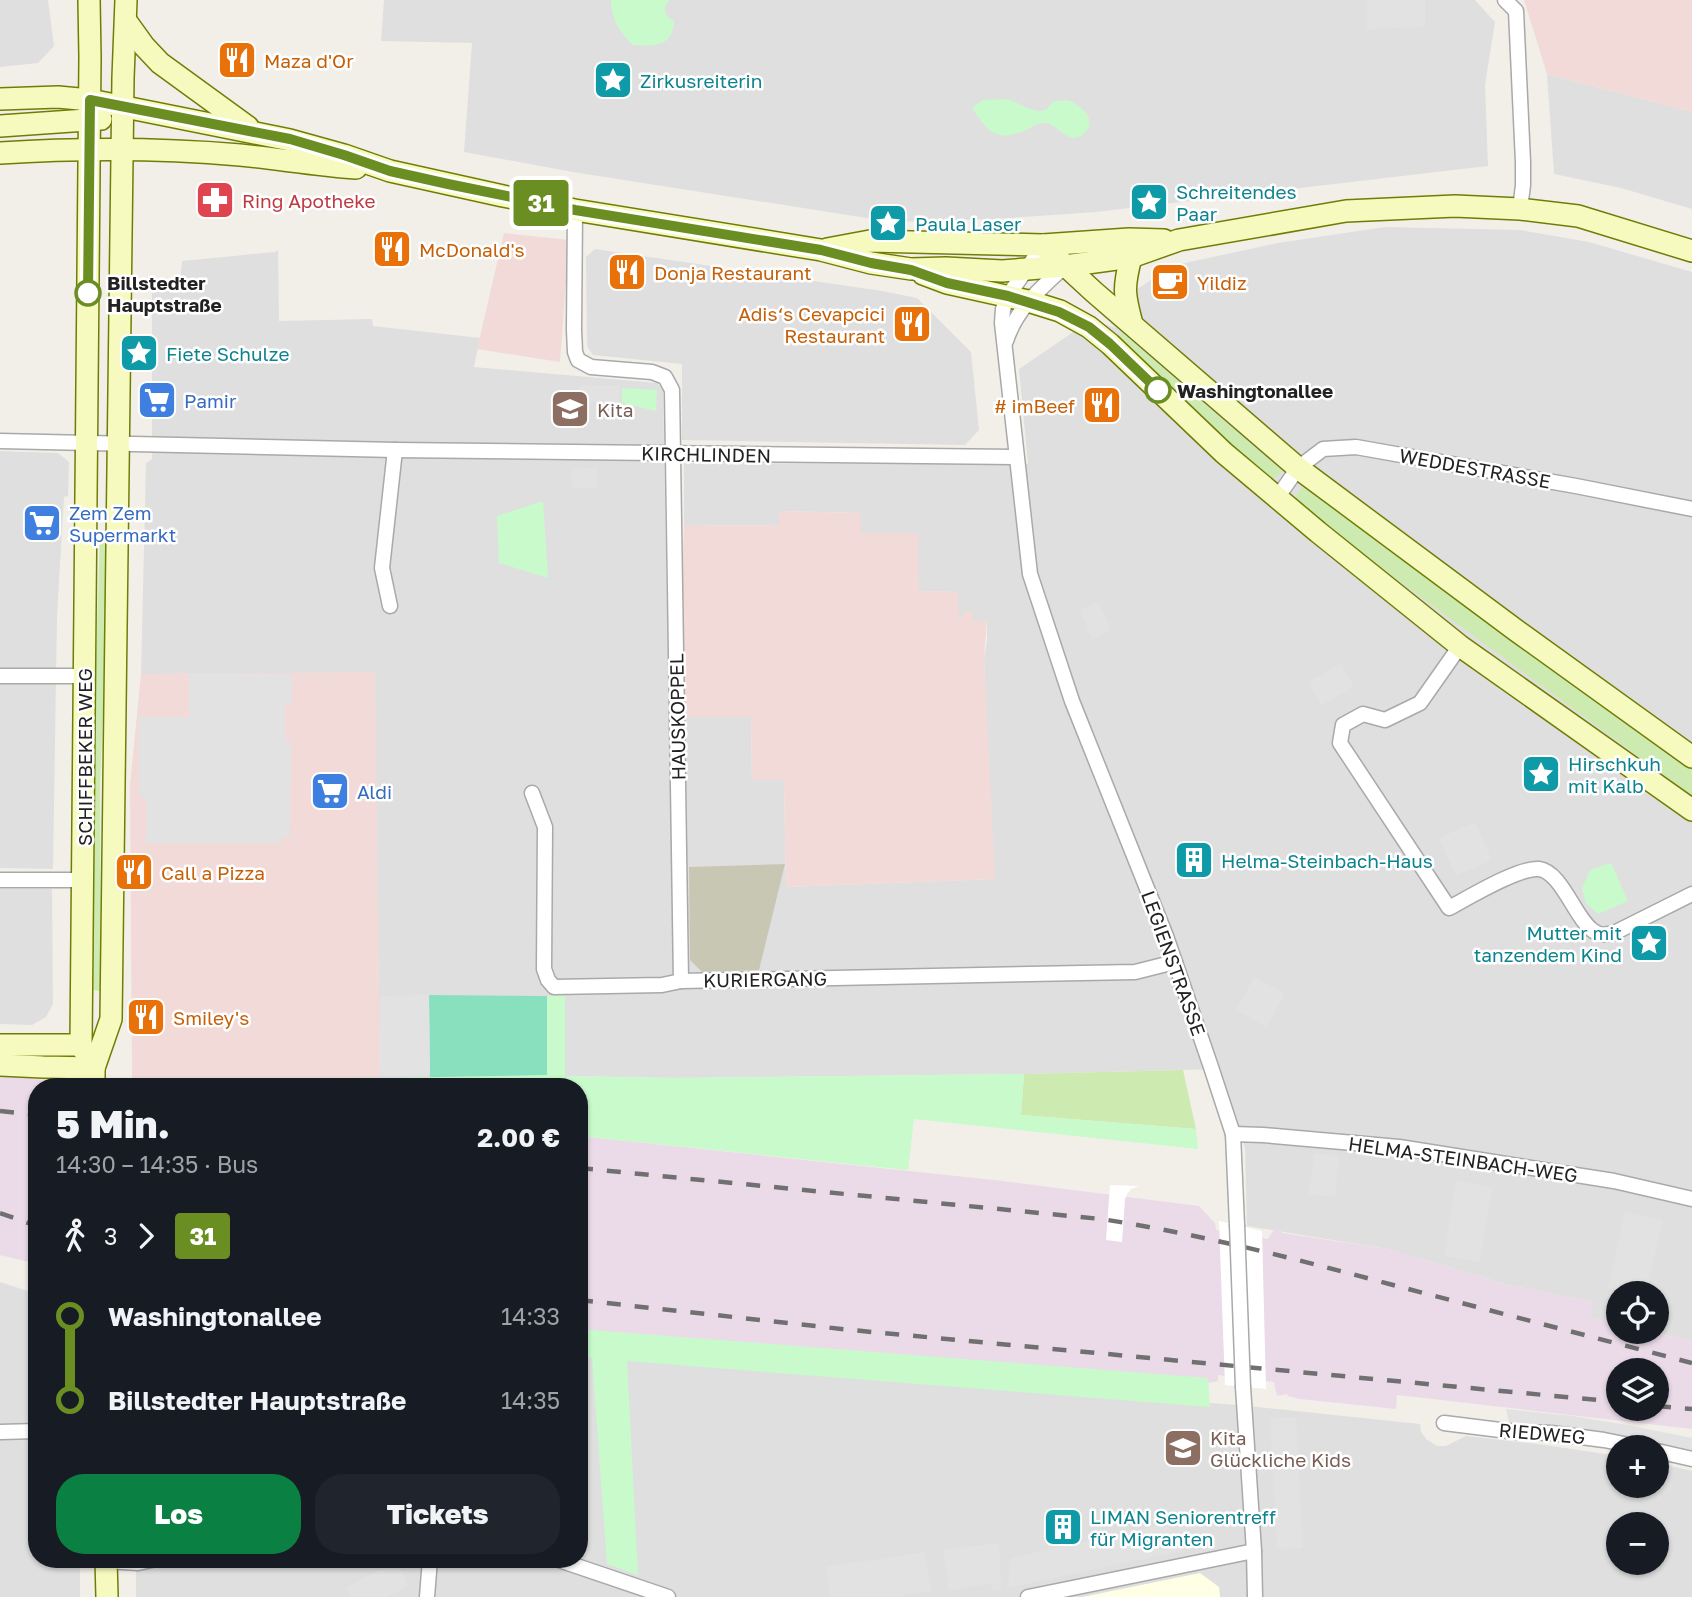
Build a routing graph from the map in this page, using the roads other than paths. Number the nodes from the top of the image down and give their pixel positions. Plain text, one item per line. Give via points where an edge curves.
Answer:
1 (89, 0) edge
2 (126, 0) edge
3 (1505, 0) edge
4 (126, 22) junction
5 (0, 99) edge
6 (123, 107) junction
7 (90, 111) junction
8 (0, 126) edge
9 (255, 132) junction
10 (89, 149) junction
11 (123, 149) junction
12 (0, 153) edge
13 (390, 171) junction
14 (1520, 209) junction
15 (575, 210) junction
16 (1179, 240) junction
17 (1043, 245) junction
18 (821, 250) junction
19 (1692, 251) edge
20 (1131, 257) junction
21 (1065, 266) junction
22 (911, 270) junction
23 (1027, 270) junction
24 (986, 291) junction
25 (1018, 298) junction
26 (1002, 323) junction
27 (1132, 324) junction
28 (1004, 346) junction
29 (0, 440) edge
30 (87, 442) junction
31 (119, 443) junction
32 (396, 450) junction
33 (673, 453) junction
34 (1016, 457) junction
35 (1298, 468) junction
36 (1277, 498) junction
37 (1692, 509) edge
38 (390, 606) dead end
39 (1460, 646) junction
40 (85, 676) junction
41 (0, 677) edge
42 (1692, 757) edge
43 (532, 793) dead end
44 (1692, 810) edge
45 (0, 880) edge
46 (83, 880) junction
47 (1692, 894) edge
48 (1175, 962) junction
49 (681, 981) junction
50 (0, 1045) edge
51 (81, 1045) junction
52 (0, 1065) edge
53 (94, 1077) edge
54 (1233, 1134) junction
55 (1692, 1199) edge
56 (1444, 1423) dead end
57 (28, 1431) edge
58 (0, 1432) edge
59 (1606, 1440) edge
60 (1669, 1454) edge
61 (1692, 1459) edge
62 (1255, 1551) junction
63 (106, 1568) edge
64 (429, 1568) edge
65 (583, 1568) edge
66 (107, 1597) edge
67 (427, 1597) edge
68 (668, 1597) edge
69 (1028, 1597) edge
70 (1255, 1597) edge

1 - 7 main road, SCHIFFBEKER WEG
2 - 4 main road, SCHIFFBEKER WEG
3 - 14 street via 1516,11 1523,162
4 - 6 main road, SCHIFFBEKER WEG
4 - 9 main road via 160,63
5 - 7 main road via 58,97
6 - 7 main road
6 - 9 main road
6 - 11 main road, SCHIFFBEKER WEG
7 - 8 main road
7 - 10 main road, SCHIFFBEKER WEG
9 - 13 main road
10 - 11 main road
10 - 12 main road
10 - 30 main road, SCHIFFBEKER WEG
11 - 13 main road
11 - 31 main road, SCHIFFBEKER WEG
13 - 15 main road
14 - 16 main road via 1455,206 1346,211
14 - 19 main road via 1578,216
15 - 18 main road
15 - 33 street, HAUSKOPPEL via 578,360 591,368 665,377 672,390
16 - 17 main road
16 - 20 main road
17 - 18 main road via 870,241
17 - 21 main road
17 - 23 street, LEGIENSTRASSE
18 - 22 main road
20 - 21 main road
20 - 27 main road via 1124,284
21 - 23 main road
21 - 25 street, LEGIENSTRASSE
21 - 27 main road
22 - 23 main road
22 - 24 main road
23 - 25 street, LEGIENSTRASSE
24 - 25 main road
24 - 26 street, LEGIENSTRASSE
25 - 26 street, LEGIENSTRASSE via 1003,309
25 - 28 street, LEGIENSTRASSE
25 - 36 main road via 1089,327
26 - 28 street, LEGIENSTRASSE
27 - 35 main road
28 - 34 street, LEGIENSTRASSE
29 - 30 street
30 - 31 street
30 - 40 main road, SCHIFFBEKER WEG
31 - 32 street, KIRCHLINDEN
31 - 53 main road, SCHIFFBEKER WEG via 111,1019
32 - 33 street, KIRCHLINDEN
32 - 38 street via 382,568
33 - 34 street, KIRCHLINDEN
33 - 49 street, HAUSKOPPEL
34 - 48 street, LEGIENSTRASSE via 1030,574 1072,701
35 - 36 street, WEDDESTRASSE
35 - 37 street, WEDDESTRASSE via 1323,449 1356,447
35 - 42 main road
36 - 39 main road
39 - 44 main road
39 - 47 street via 1420,703 1385,720 1363,714 1343,725 1340,743 1449,908 1513,875 1538,869 1558,882 1589,927 1605,935
40 - 41 street
40 - 46 main road, SCHIFFBEKER WEG
43 - 49 street, KURIERGANG via 545,827 544,969 548,980 554,987
45 - 46 street
46 - 51 main road, SCHIFFBEKER WEG
48 - 49 street, KURIERGANG via 1135,972
48 - 54 street, LEGIENSTRASSE
50 - 51 main road
51 - 53 main road
52 - 53 main road
54 - 55 street, HELMA-STEINBACH-WEG via 1412,1148 1614,1181
54 - 62 street, LEGIENSTRASSE, bridge
56 - 59 street, RIEDWEG
57 - 58 street
60 - 61 street
62 - 69 street
62 - 70 street, LEGIENSTRASSE
63 - 66 main road
64 - 67 street
65 - 68 street

